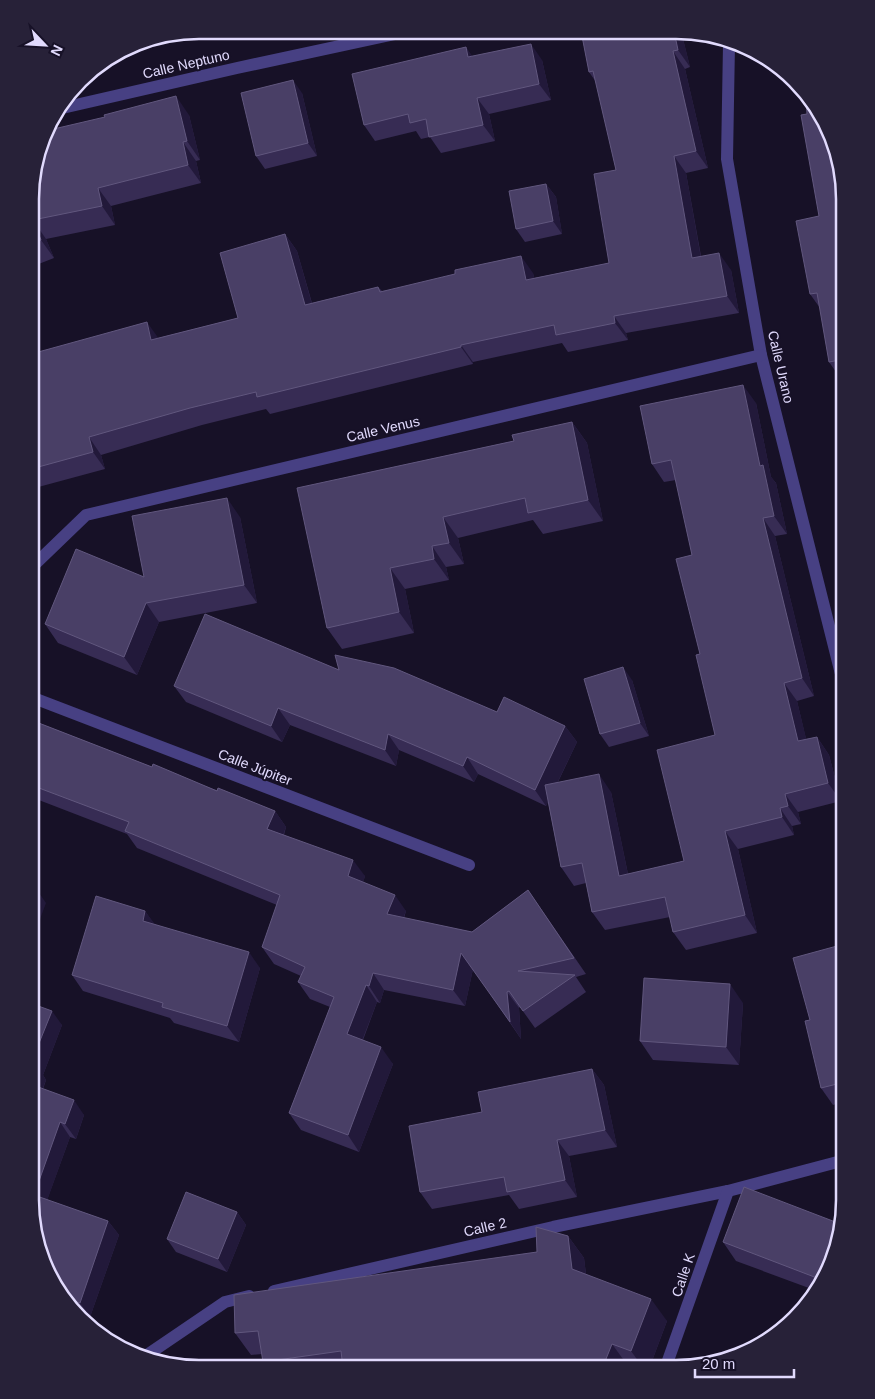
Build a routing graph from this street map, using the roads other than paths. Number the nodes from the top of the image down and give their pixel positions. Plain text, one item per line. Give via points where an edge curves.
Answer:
1 (371, 39) edge
2 (729, 48) edge
3 (67, 108) edge
4 (761, 355) junction
5 (39, 560) edge
6 (836, 654) edge
7 (39, 700) edge
8 (469, 865) dead end
9 (836, 1162) edge
10 (728, 1191) junction
11 (150, 1353) edge
12 (669, 1360) edge

1 - 3 street, Calle Neptuno
2 - 4 street, Calle Urano via 727,159
4 - 5 street, Calle Venus via 86,515
4 - 6 street, Calle Urano
7 - 8 street, Calle Júpiter
9 - 10 street, Calle 2
10 - 11 street, Calle 2 via 543,1229 225,1302
10 - 12 street, Calle K

